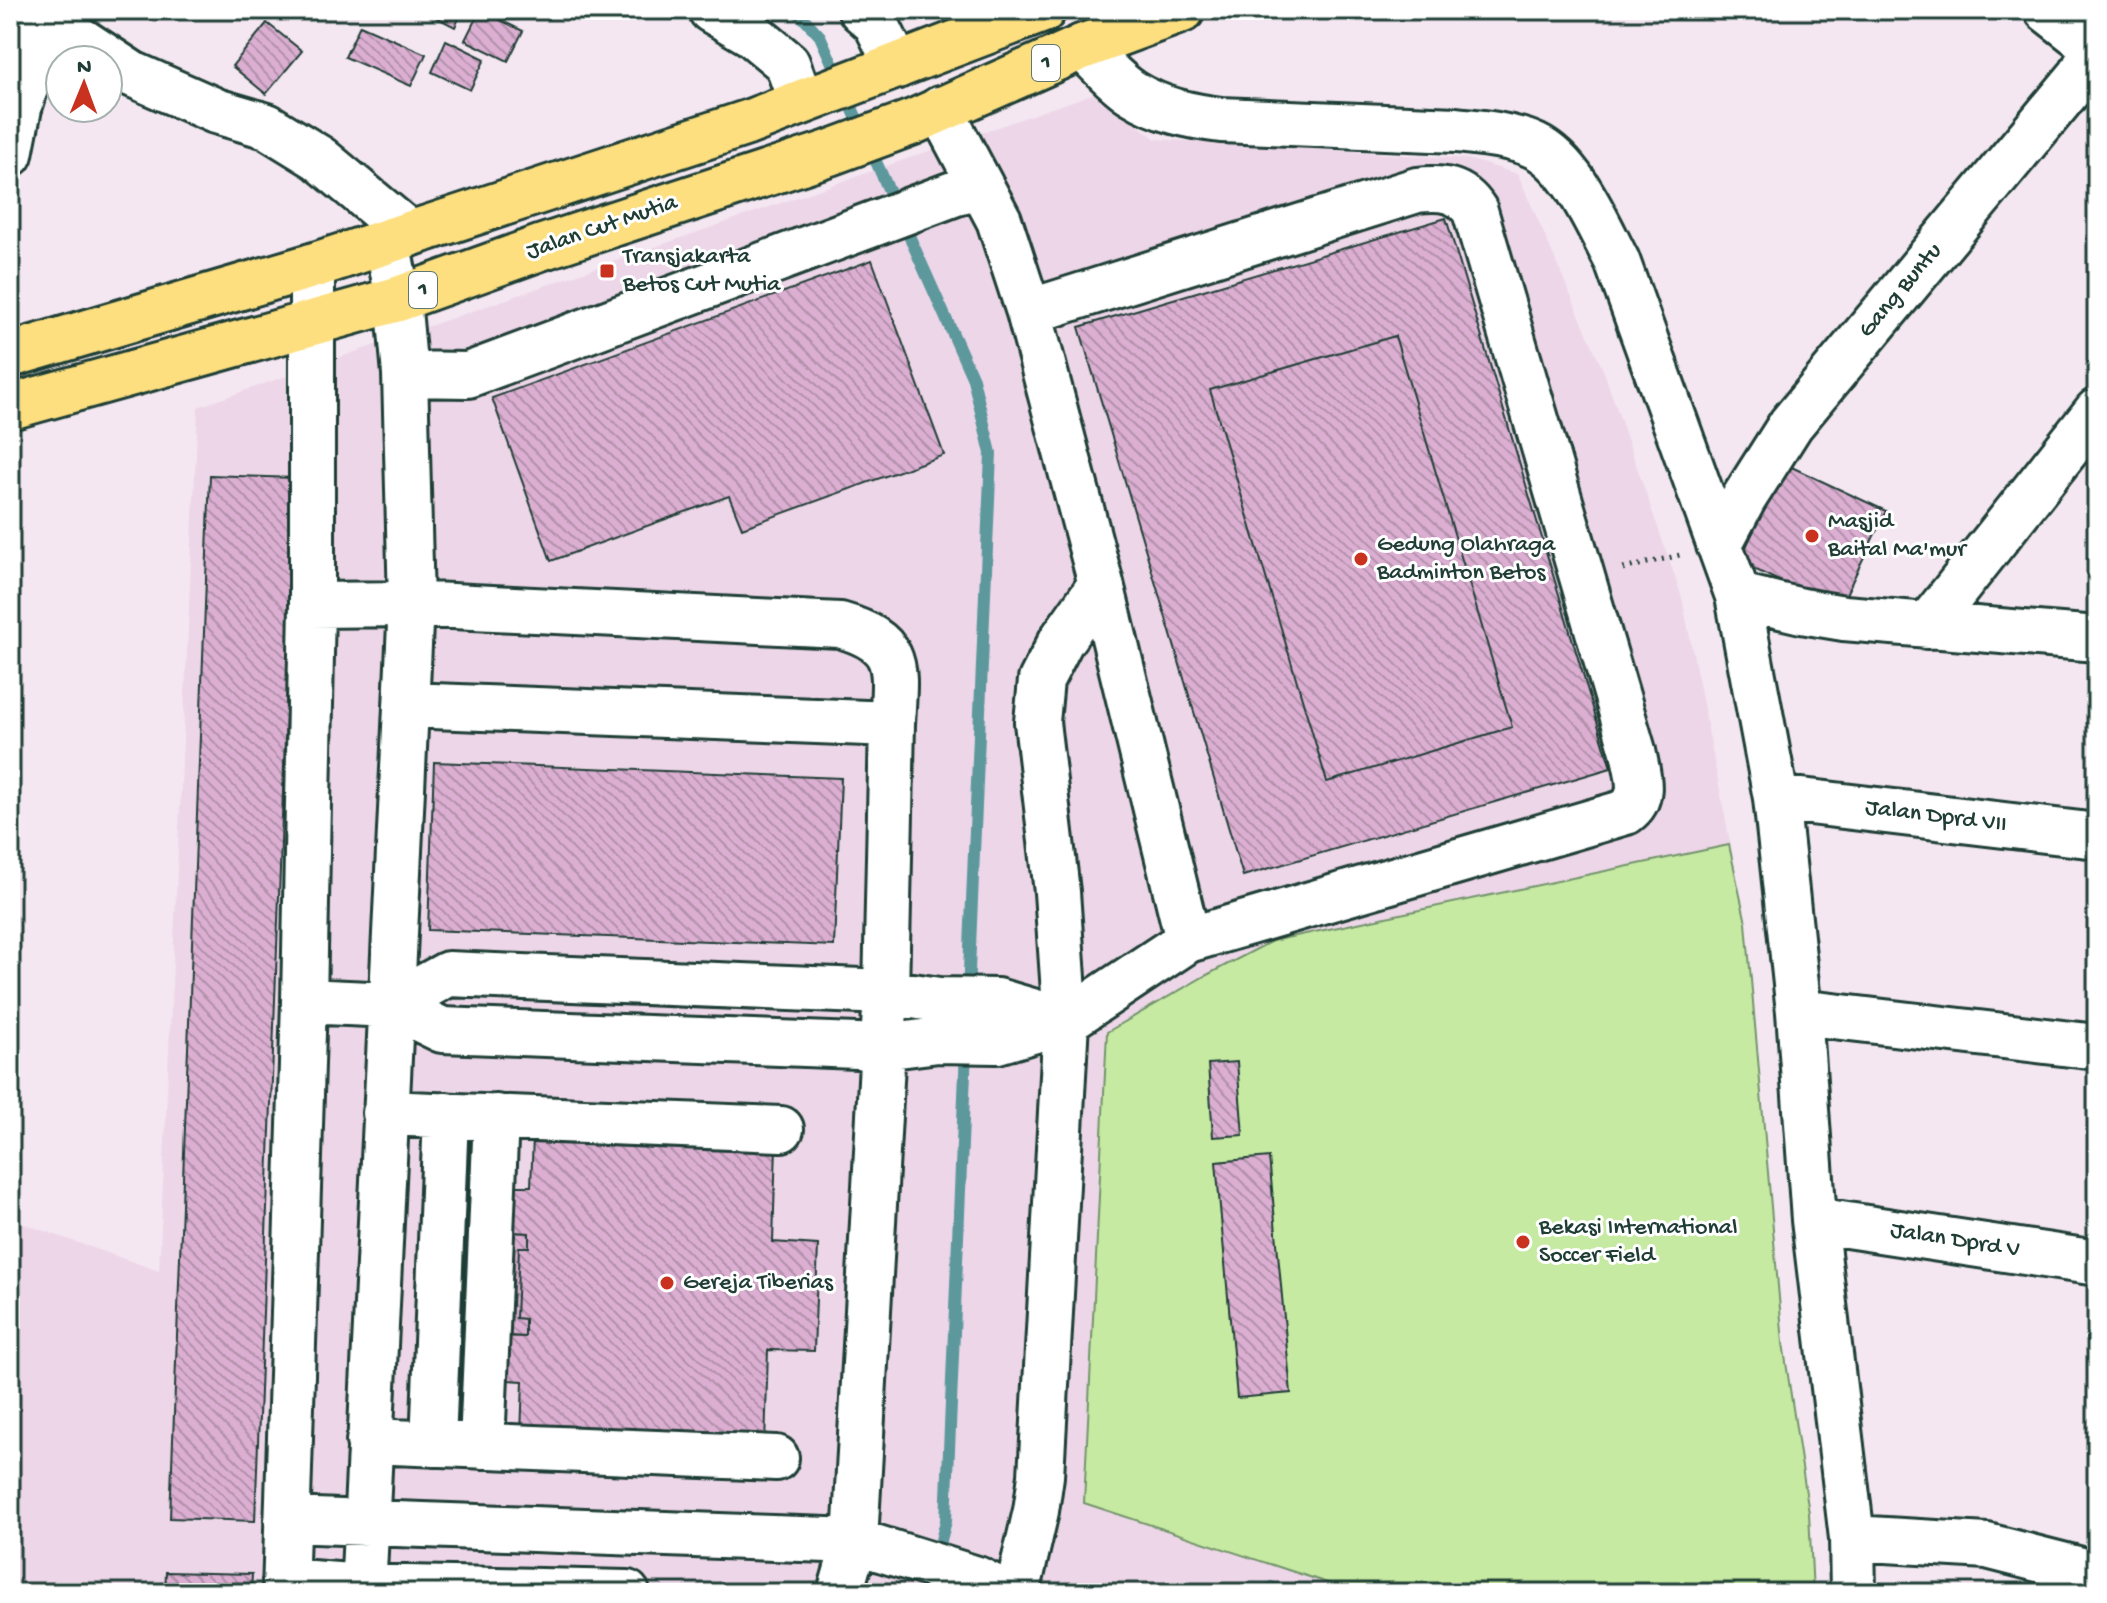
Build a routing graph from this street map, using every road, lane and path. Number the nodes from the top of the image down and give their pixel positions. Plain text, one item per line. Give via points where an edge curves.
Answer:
1 (711, 10) edge
2 (861, 10) edge
3 (1043, 10) edge
4 (1182, 10) edge
5 (2047, 10) edge
6 (37, 14) edge
7 (1082, 47) junction
8 (2096, 48) edge
9 (887, 70) junction
10 (801, 102) junction
11 (926, 115) junction
12 (10, 154) edge
13 (980, 184) junction
14 (398, 237) junction
15 (312, 266) junction
16 (398, 299) junction
17 (1029, 312) junction
18 (311, 322) junction
19 (10, 355) edge
20 (405, 374) junction
21 (10, 407) edge
22 (2097, 411) edge
23 (1719, 545) junction
24 (1583, 579) junction
25 (1101, 584) junction
26 (1738, 596) junction
27 (411, 604) junction
28 (312, 605) junction
29 (1927, 626) junction
30 (2097, 639) edge
31 (407, 705) junction
32 (892, 724) junction
33 (1776, 798) junction
34 (2097, 836) edge
35 (1188, 940) junction
36 (886, 992) junction
37 (304, 1001) junction
38 (391, 1005) junction
39 (1799, 1012) junction
40 (939, 1020) junction
41 (1066, 1021) junction
42 (883, 1047) junction
43 (2097, 1047) edge
44 (385, 1113) junction
45 (446, 1115) junction
46 (496, 1117) junction
47 (781, 1129) dead end
48 (1814, 1220) junction
49 (2097, 1263) edge
50 (369, 1441) junction
51 (433, 1444) junction
52 (482, 1446) junction
53 (776, 1458) dead end
54 (287, 1520) junction
55 (366, 1524) junction
56 (1852, 1538) junction
57 (875, 1548) junction
58 (2097, 1574) edge
59 (991, 1586) edge
60 (285, 1587) edge
61 (363, 1590) edge
62 (627, 1593) edge
63 (840, 1593) edge
64 (1017, 1593) edge
65 (1853, 1593) edge

1 - 10 street via 787,63
2 - 9 street via 876,23
3 - 9 highway, 1
4 - 7 highway, Jalan Cut Mutia / 1
5 - 8 street
6 - 12 street
6 - 14 street via 132,74 216,111 267,126 319,158
7 - 11 highway, Jalan Cut Mutia / 1
7 - 23 street via 1130,91 1195,117 1490,134 1536,147 1554,160 1594,216 1617,261
8 - 23 street, Gang Buntu via 2081,75 1791,424
9 - 10 highway, 1
10 - 14 highway, 1
11 - 13 street
11 - 16 highway, Jalan Cut Mutia / 1
13 - 17 street via 999,220
13 - 20 street via 468,375
14 - 15 highway, 1
14 - 16 street
15 - 18 street
15 - 19 highway, 1
16 - 18 highway, Jalan Cut Mutia / 1
16 - 20 street
17 - 24 street via 1417,190 1458,194 1475,211
17 - 25 street
18 - 21 highway, Jalan Cut Mutia / 1
18 - 28 street
20 - 27 street
22 - 29 street
23 - 24 path
23 - 26 street
24 - 35 street via 1633,751 1639,792 1633,807
25 - 35 street
25 - 41 street via 1041,680 1037,722
26 - 29 street via 1844,618
26 - 33 street
27 - 28 street
27 - 31 street
27 - 32 street via 840,625 870,637 893,661
28 - 37 street
29 - 30 street
31 - 32 street
31 - 38 street
32 - 36 street
33 - 34 street, Jalan Dprd VII
33 - 39 street
35 - 41 street
36 - 38 street via 448,974
36 - 40 street
36 - 42 street
37 - 38 street
37 - 54 street
38 - 42 street via 442,1030
38 - 44 street
39 - 43 street
39 - 48 street
40 - 41 street
40 - 42 street
41 - 64 street via 1041,1476
42 - 57 street
44 - 45 street
44 - 50 street
45 - 46 street
45 - 51 street
46 - 47 street
46 - 52 street
48 - 49 street, Jalan Dprd V
48 - 56 street
50 - 51 street
50 - 55 street
51 - 52 street
52 - 53 street
54 - 55 street
54 - 60 street
55 - 57 street
55 - 61 street
56 - 58 street via 1987,1546
56 - 65 street
57 - 59 street
57 - 63 street
60 - 61 street
61 - 62 street

